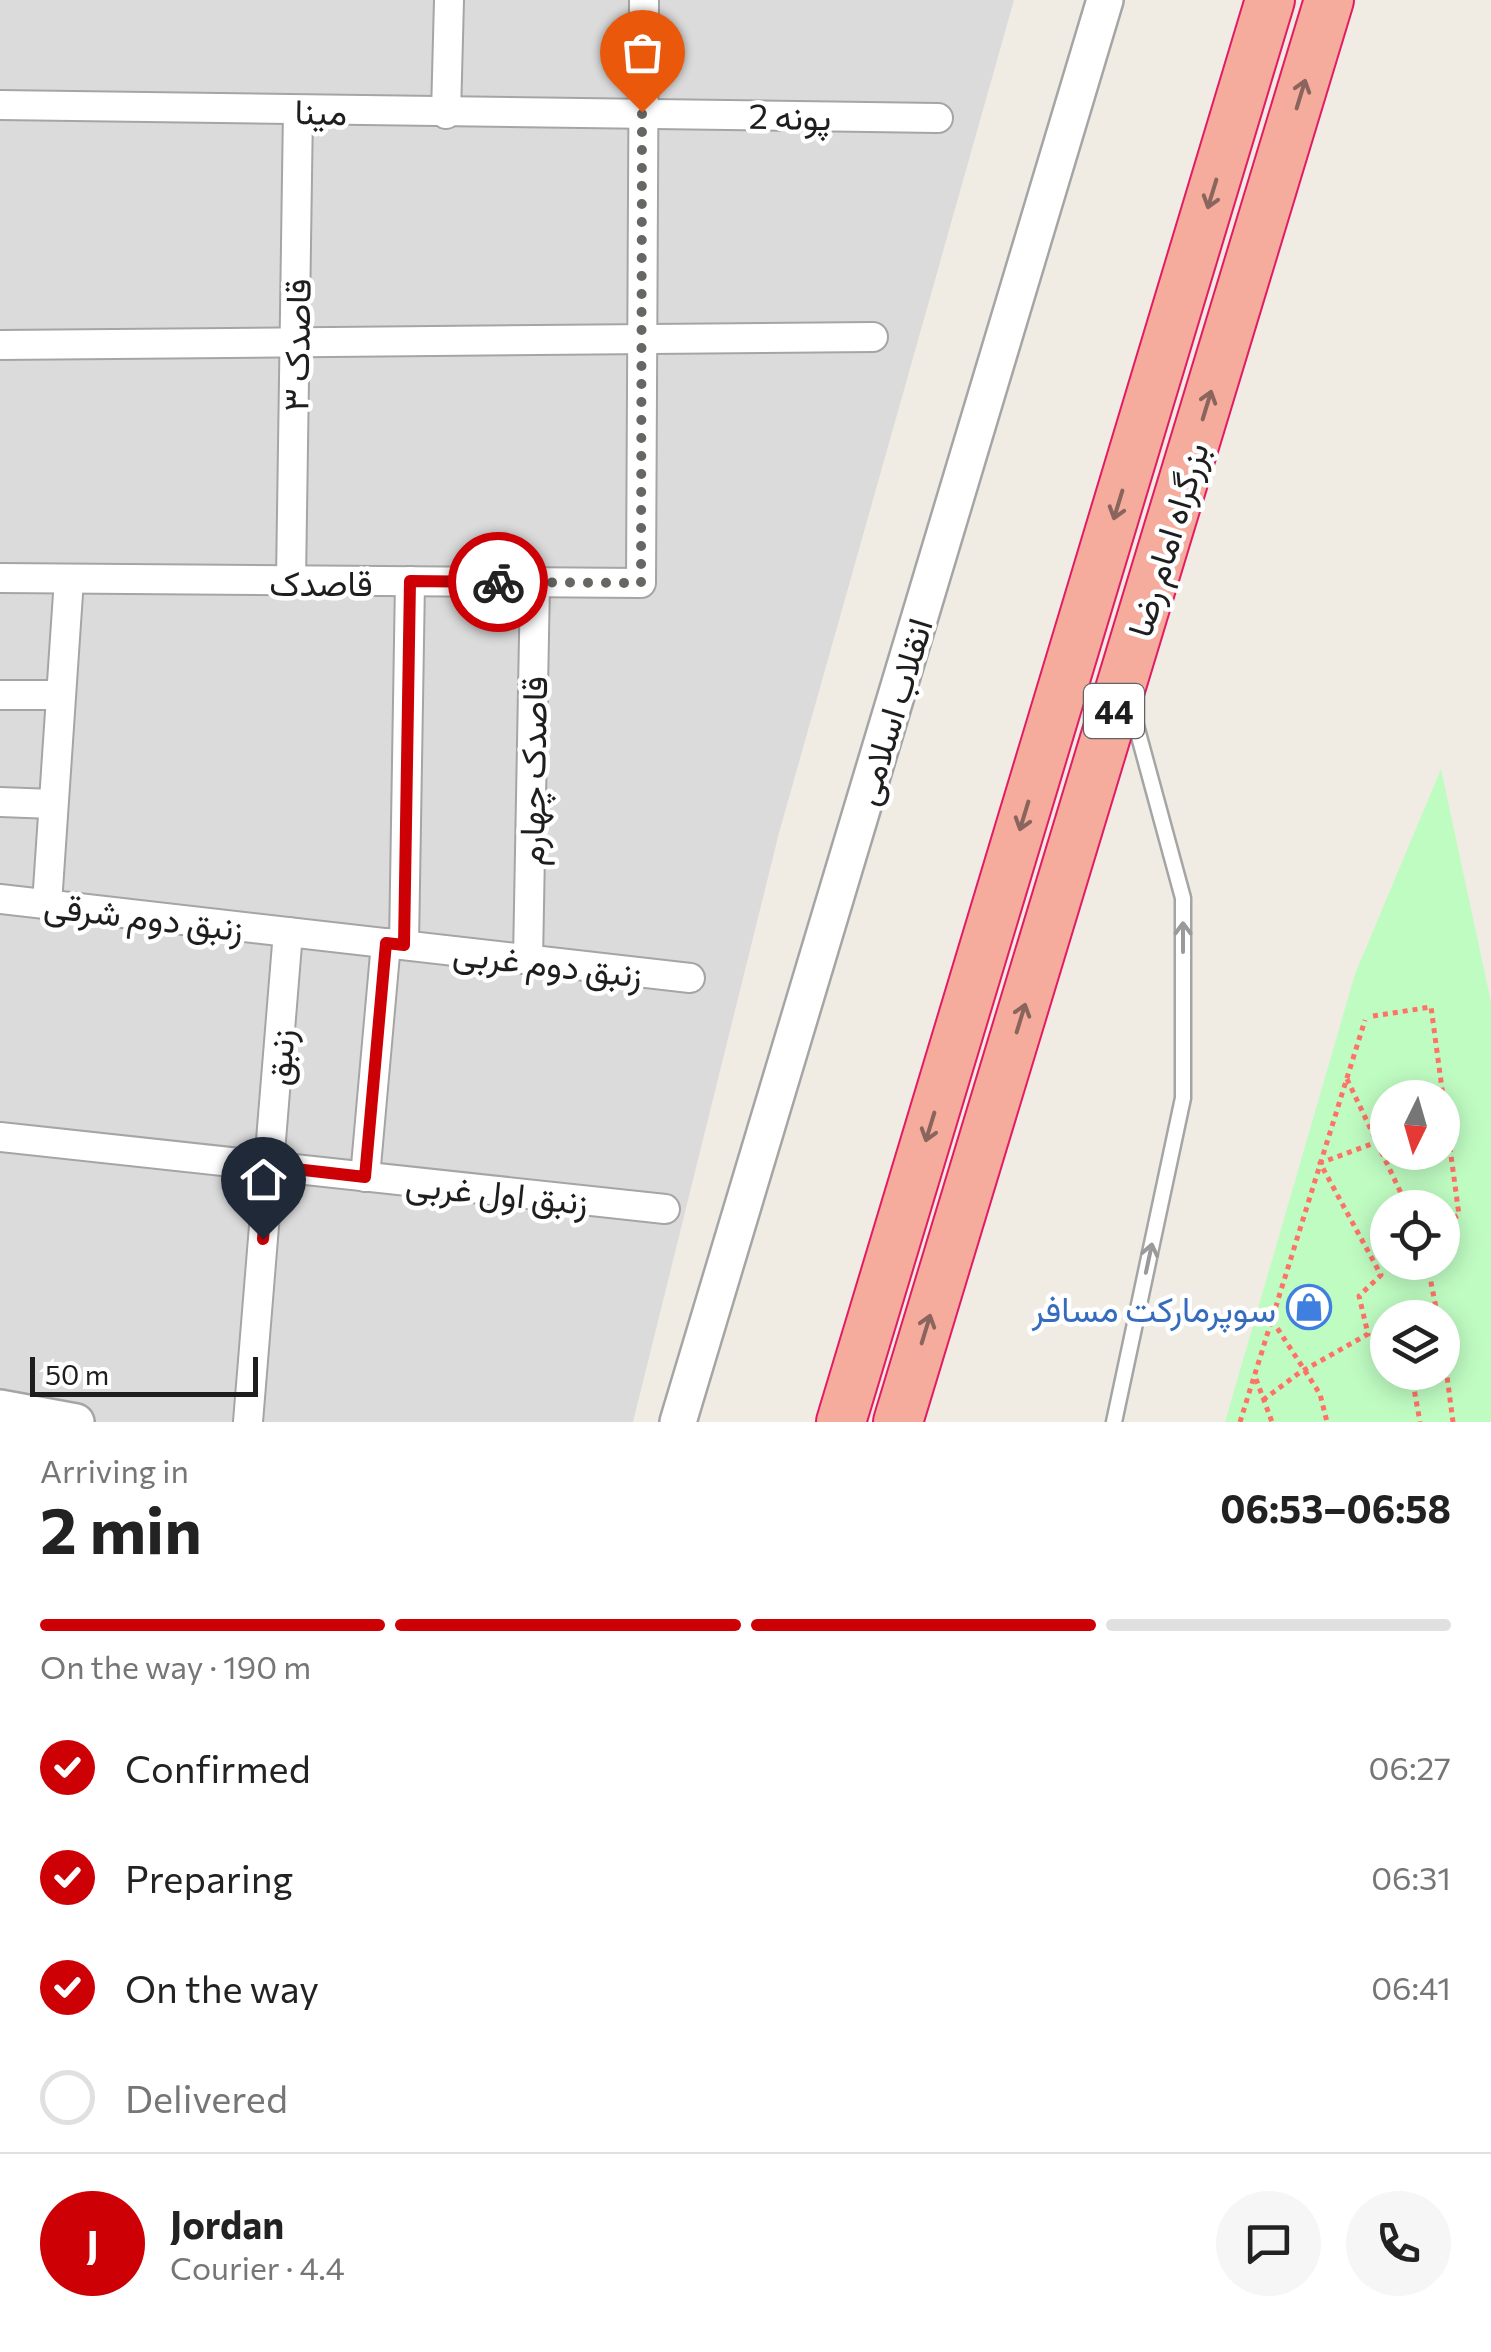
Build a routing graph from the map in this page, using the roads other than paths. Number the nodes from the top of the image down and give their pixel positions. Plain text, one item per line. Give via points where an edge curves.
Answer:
1 (450, 0) edge
2 (644, 0) edge
3 (1105, 0) edge
4 (1270, 0) edge
5 (1329, 0) edge
6 (0, 105) edge
7 (298, 110) junction
8 (642, 112) junction
9 (446, 114) junction
10 (938, 118) dead end
11 (873, 338) dead end
12 (642, 340) junction
13 (294, 342) junction
14 (0, 345) edge
15 (0, 578) edge
16 (69, 579) junction
17 (290, 580) junction
18 (410, 581) junction
19 (535, 582) junction
20 (1124, 678) junction
21 (0, 695) edge
22 (60, 695) junction
23 (0, 802) edge
24 (53, 804) junction
25 (0, 899) edge
26 (47, 904) junction
27 (288, 932) junction
28 (395, 944) junction
29 (528, 960) junction
30 (690, 978) dead end
31 (0, 1138) edge
32 (269, 1166) junction
33 (365, 1177) junction
34 (665, 1209) dead end
35 (0, 1408) edge
36 (76, 1422) edge
37 (248, 1422) edge
38 (678, 1422) edge
39 (841, 1422) edge
40 (898, 1422) edge
41 (1114, 1422) edge

1 - 9 street
2 - 8 street
3 - 38 street, انقلاب اسلامی
4 -> 39 highway, بزرگراه امام رضا / 44
20 -> 5 highway, بزرگراه امام رضا / 44
6 - 7 street, مینا
7 - 9 street, مینا
7 - 13 street, قاصدک ۳
8 - 9 street, مینا
8 - 10 street, پونه 2
8 - 12 street
11 - 12 street
12 - 13 street
12 - 19 street, قاصدک via 641,583
13 - 14 street
13 - 17 street, قاصدک ۳
15 - 16 street, قاصدک
16 - 17 street, قاصدک
16 - 22 street
17 - 18 street, قاصدک
18 - 19 street, قاصدک
18 - 28 street
19 - 29 street, قاصدک چهارم
40 -> 20 highway, بزرگراه امام رضا / 44
41 -> 20 lane via 1183,1098 1183,898
21 - 22 street
22 - 24 street
23 - 24 street
24 - 26 street
25 - 26 street, زنبق دوم شرقی
26 - 27 street, زنبق دوم شرقی
27 - 28 street, زنبق دوم غربی
27 - 32 street, زنبق
28 - 29 street, زنبق دوم غربی
28 - 33 street
29 - 30 street, زنبق دوم غربی
31 - 32 street, زنبق اول غربی
32 - 33 street, زنبق اول غربی
32 - 37 street, زنبق
33 - 34 street, زنبق اول غربی
35 - 36 street

